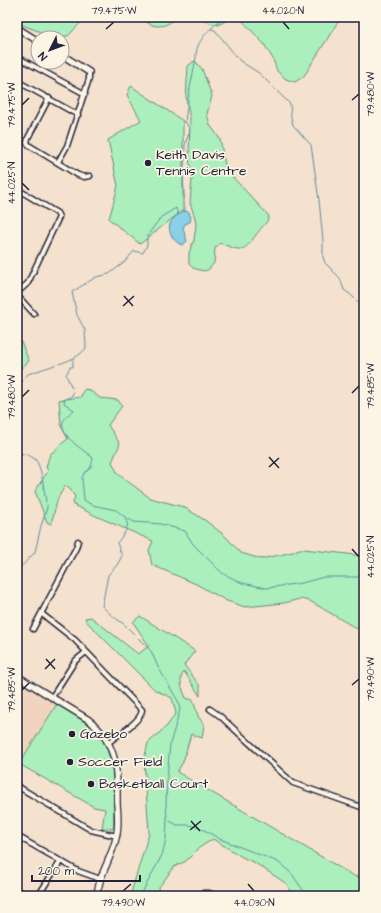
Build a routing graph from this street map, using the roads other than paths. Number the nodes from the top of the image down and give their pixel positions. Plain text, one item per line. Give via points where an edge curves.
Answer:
1 (17, 28) edge
2 (30, 36) edge
3 (17, 57) edge
4 (70, 60) edge
5 (90, 72) joint
6 (17, 80) edge
7 (85, 94) junction
8 (49, 98) junction
9 (78, 115) junction
10 (58, 162) junction
11 (90, 176) dead end
12 (17, 189) edge
13 (17, 294) edge
14 (34, 314) dead end
15 (78, 541) dead end
16 (42, 614) junction
17 (34, 629) dead end
18 (86, 652) junction
19 (17, 676) edge
20 (52, 697) junction
21 (210, 709) dead end
22 (108, 743) junction
23 (17, 786) edge
24 (364, 808) edge
25 (17, 836) edge
26 (117, 836) junction
27 (60, 862) junction
28 (100, 879) junction
29 (17, 890) edge
30 (28, 896) edge
31 (38, 896) edge
32 (96, 896) edge
33 (202, 896) edge
34 (215, 896) edge

1 - 2 street
3 - 7 street
4 - 5 street
5 - 7 street
6 - 8 street
7 - 9 street
8 - 9 street
8 - 10 street via 27,143
9 - 10 street via 67,146
10 - 11 street via 79,176
12 - 13 street via 57,213 59,218 28,283
13 - 14 street
15 - 16 street via 76,550
16 - 17 street
16 - 18 street
18 - 20 street via 74,661
18 - 22 street via 142,710 138,720
19 - 20 street
20 - 22 street via 98,727
21 - 24 street via 293,783
22 - 26 street via 116,760
23 - 26 street via 91,830
25 - 27 street
26 - 28 street
27 - 28 street
27 - 31 street
28 - 32 street
29 - 30 street
33 - 34 street via 203,893

